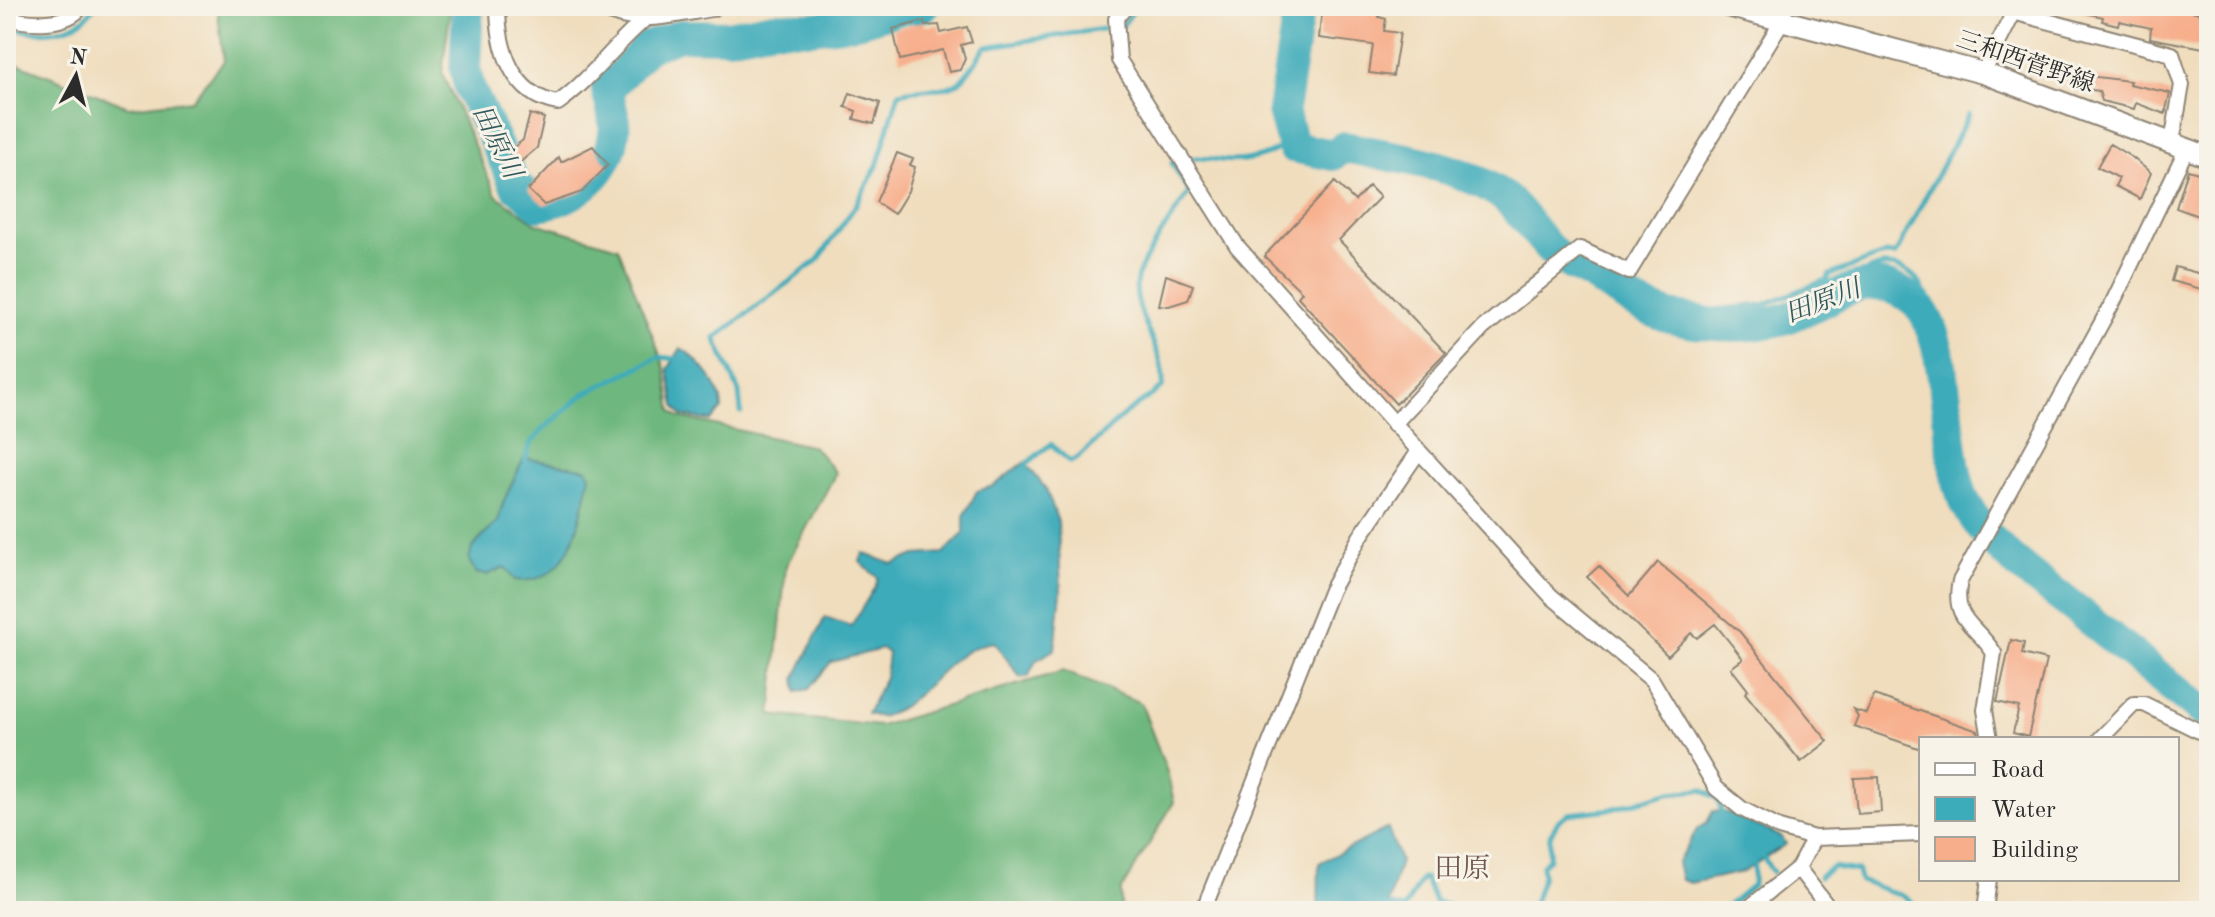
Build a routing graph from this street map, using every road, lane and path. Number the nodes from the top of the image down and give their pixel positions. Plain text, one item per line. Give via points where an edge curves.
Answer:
1 (82, 6) edge
2 (498, 6) edge
3 (604, 6) edge
4 (711, 6) edge
5 (1126, 6) edge
6 (1727, 6) edge
7 (2015, 9) edge
8 (650, 15) junction
9 (6, 17) edge
10 (1782, 21) junction
11 (1983, 73) junction
12 (2179, 145) junction
13 (2209, 157) edge
14 (1394, 424) junction
15 (1419, 451) junction
16 (2209, 736) edge
17 (1990, 737) edge
18 (2102, 737) edge
19 (1919, 834) edge
20 (1814, 838) junction
21 (1798, 868) junction
22 (1989, 881) edge
23 (1203, 911) edge
24 (1745, 911) edge
25 (1831, 911) edge
26 (1985, 911) edge

1 - 9 street via 64,19 37,23
2 - 8 street via 498,25 519,85 541,100 558,103 583,85 625,35
3 - 8 main road via 613,12
4 - 8 main road
5 - 14 street via 1116,19 1119,60 1213,213
6 - 10 main road, 三和西菅野線
7 - 11 street
7 - 12 street via 2172,54 2182,85
10 - 11 main road, 三和西菅野線
10 - 14 street via 1629,272 1580,249 1483,328
11 - 12 main road, 三和西菅野線
12 - 13 main road, 三和西菅野線
12 - 17 street via 2113,302 1960,581 1960,615 1994,653 1985,710
14 - 15 street
15 - 20 street via 1551,596 1652,680 1716,788 1779,828
15 - 23 street via 1331,590
16 - 18 street via 2134,704
19 - 20 street
20 - 21 street
21 - 24 street
21 - 25 street
22 - 26 street

